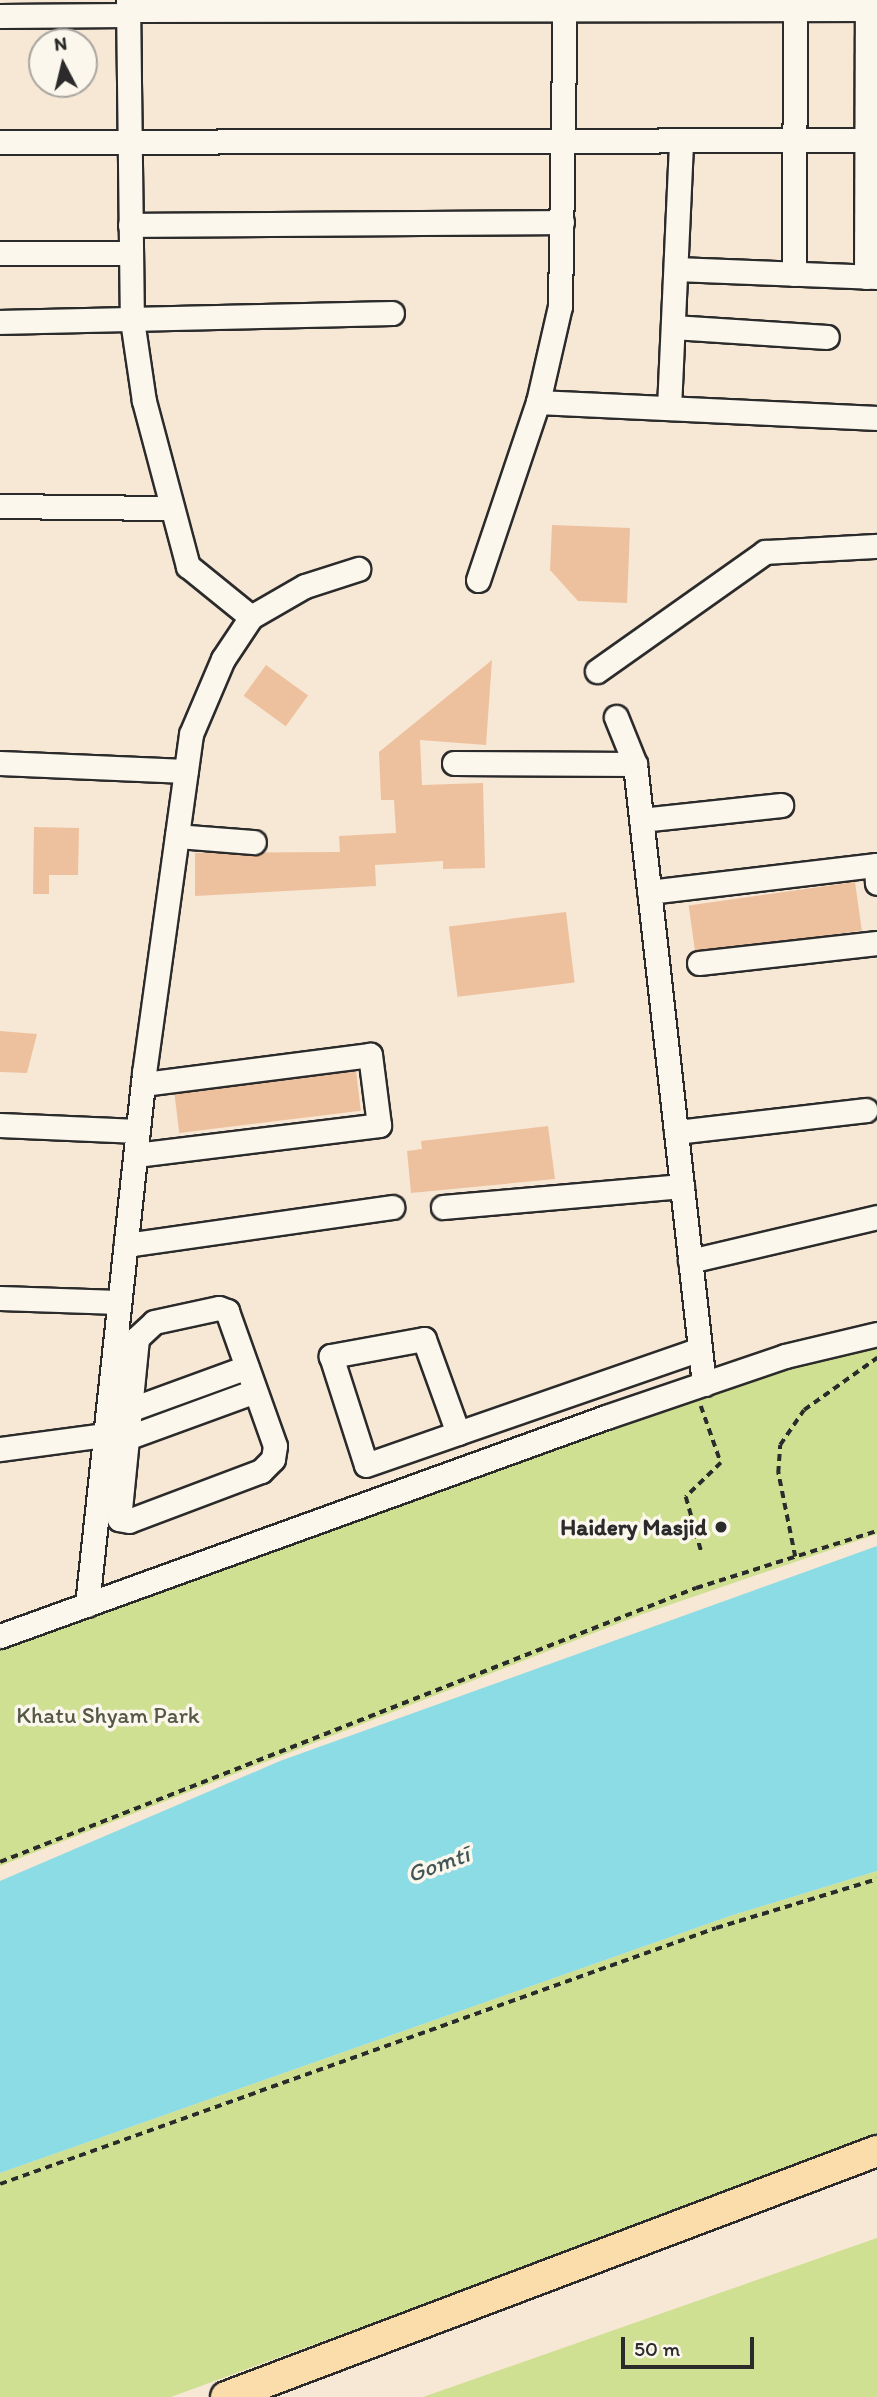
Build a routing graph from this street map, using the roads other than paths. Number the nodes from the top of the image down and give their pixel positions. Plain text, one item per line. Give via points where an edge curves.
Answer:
1 (267, 5) edge
2 (565, 5) edge
3 (795, 5) edge
4 (60, 8) edge
5 (128, 8) edge
6 (872, 9) edge
7 (4, 11) edge
8 (565, 139) junction
9 (681, 139) junction
10 (796, 140) junction
11 (872, 140) edge
12 (128, 141) junction
13 (0, 142) edge
14 (562, 222) junction
15 (130, 225) junction
16 (0, 253) edge
17 (131, 253) junction
18 (676, 269) junction
19 (794, 274) junction
20 (871, 277) edge
21 (392, 313) dead end
22 (132, 320) junction
23 (0, 322) edge
24 (673, 327) junction
25 (827, 337) dead end
26 (538, 402) junction
27 (669, 408) junction
28 (877, 418) edge
29 (0, 506) edge
30 (171, 508) junction
31 (877, 546) edge
32 (358, 569) dead end
33 (478, 579) dead end
34 (251, 617) junction
35 (597, 671) dead end
36 (616, 717) dead end
37 (0, 763) edge
38 (454, 763) dead end
39 (635, 764) junction
40 (186, 771) junction
41 (781, 805) dead end
42 (641, 820) junction
43 (177, 836) junction
44 (254, 842) dead end
45 (877, 883) edge
46 (649, 892) junction
47 (877, 943) edge
48 (699, 963) dead end
49 (143, 1084) junction
50 (866, 1110) dead end
51 (0, 1125) edge
52 (138, 1131) junction
53 (676, 1132) junction
54 (135, 1155) junction
55 (682, 1186) junction
56 (443, 1207) dead end
57 (392, 1208) dead end
58 (877, 1217) edge
59 (126, 1245) junction
60 (690, 1261) junction
61 (0, 1298) edge
62 (119, 1302) junction
63 (877, 1334) edge
64 (700, 1349) junction
65 (247, 1367) junction
66 (699, 1386) junction
67 (255, 1391) junction
68 (130, 1410) junction
69 (458, 1433) junction
70 (110, 1434) junction
71 (0, 1448) edge
72 (86, 1605) junction
73 (0, 1636) edge
74 (877, 2140) edge
75 (877, 2151) edge
76 (768, 2189) junction
77 (226, 2397) edge

1 - 2 street
1 - 5 street
2 - 3 street
2 - 8 street
3 - 6 street
3 - 10 street
4 - 5 street
4 - 7 street
5 - 12 street
6 - 11 street
8 - 9 street
8 - 12 street
8 - 14 street
9 - 10 street
9 - 18 street
10 - 11 street
10 - 19 street
11 - 20 street
12 - 13 street
12 - 15 street
14 - 15 street
14 - 26 street via 559,306
15 - 17 street
16 - 17 street
17 - 22 street
18 - 19 street
18 - 24 street
19 - 20 street
21 - 22 street
22 - 23 street
22 - 30 street via 144,401
24 - 25 street
24 - 27 street
26 - 27 street
26 - 33 street
27 - 28 street
29 - 30 street
30 - 34 street via 188,566
31 - 35 street via 765,552
32 - 34 street via 305,586
34 - 40 street via 223,659 191,734
36 - 39 street
37 - 40 street
38 - 39 street
39 - 42 street
40 - 43 street
41 - 42 street
42 - 46 street
43 - 44 street
43 - 49 street
45 - 46 street via 876,865
46 - 53 street
47 - 48 street
49 - 52 street
49 - 54 street via 370,1055 379,1125
50 - 53 street
51 - 52 street
52 - 54 street
53 - 55 street
54 - 59 street
55 - 56 street
55 - 60 street
57 - 59 street
58 - 60 street
59 - 62 street
60 - 64 street
61 - 62 street
62 - 70 street
63 - 66 street
64 - 66 street
64 - 69 street
65 - 67 street
65 - 68 street
65 - 68 street via 227,1311 219,1308 154,1322 137,1338
66 - 72 street
67 - 70 street
67 - 70 street via 275,1446 261,1471 129,1521 116,1511
68 - 70 street
69 - 69 street via 366,1465 331,1356 424,1339
70 - 71 street
70 - 72 street
72 - 73 street
74 - 76 main road
75 - 76 main road
76 - 77 main road

